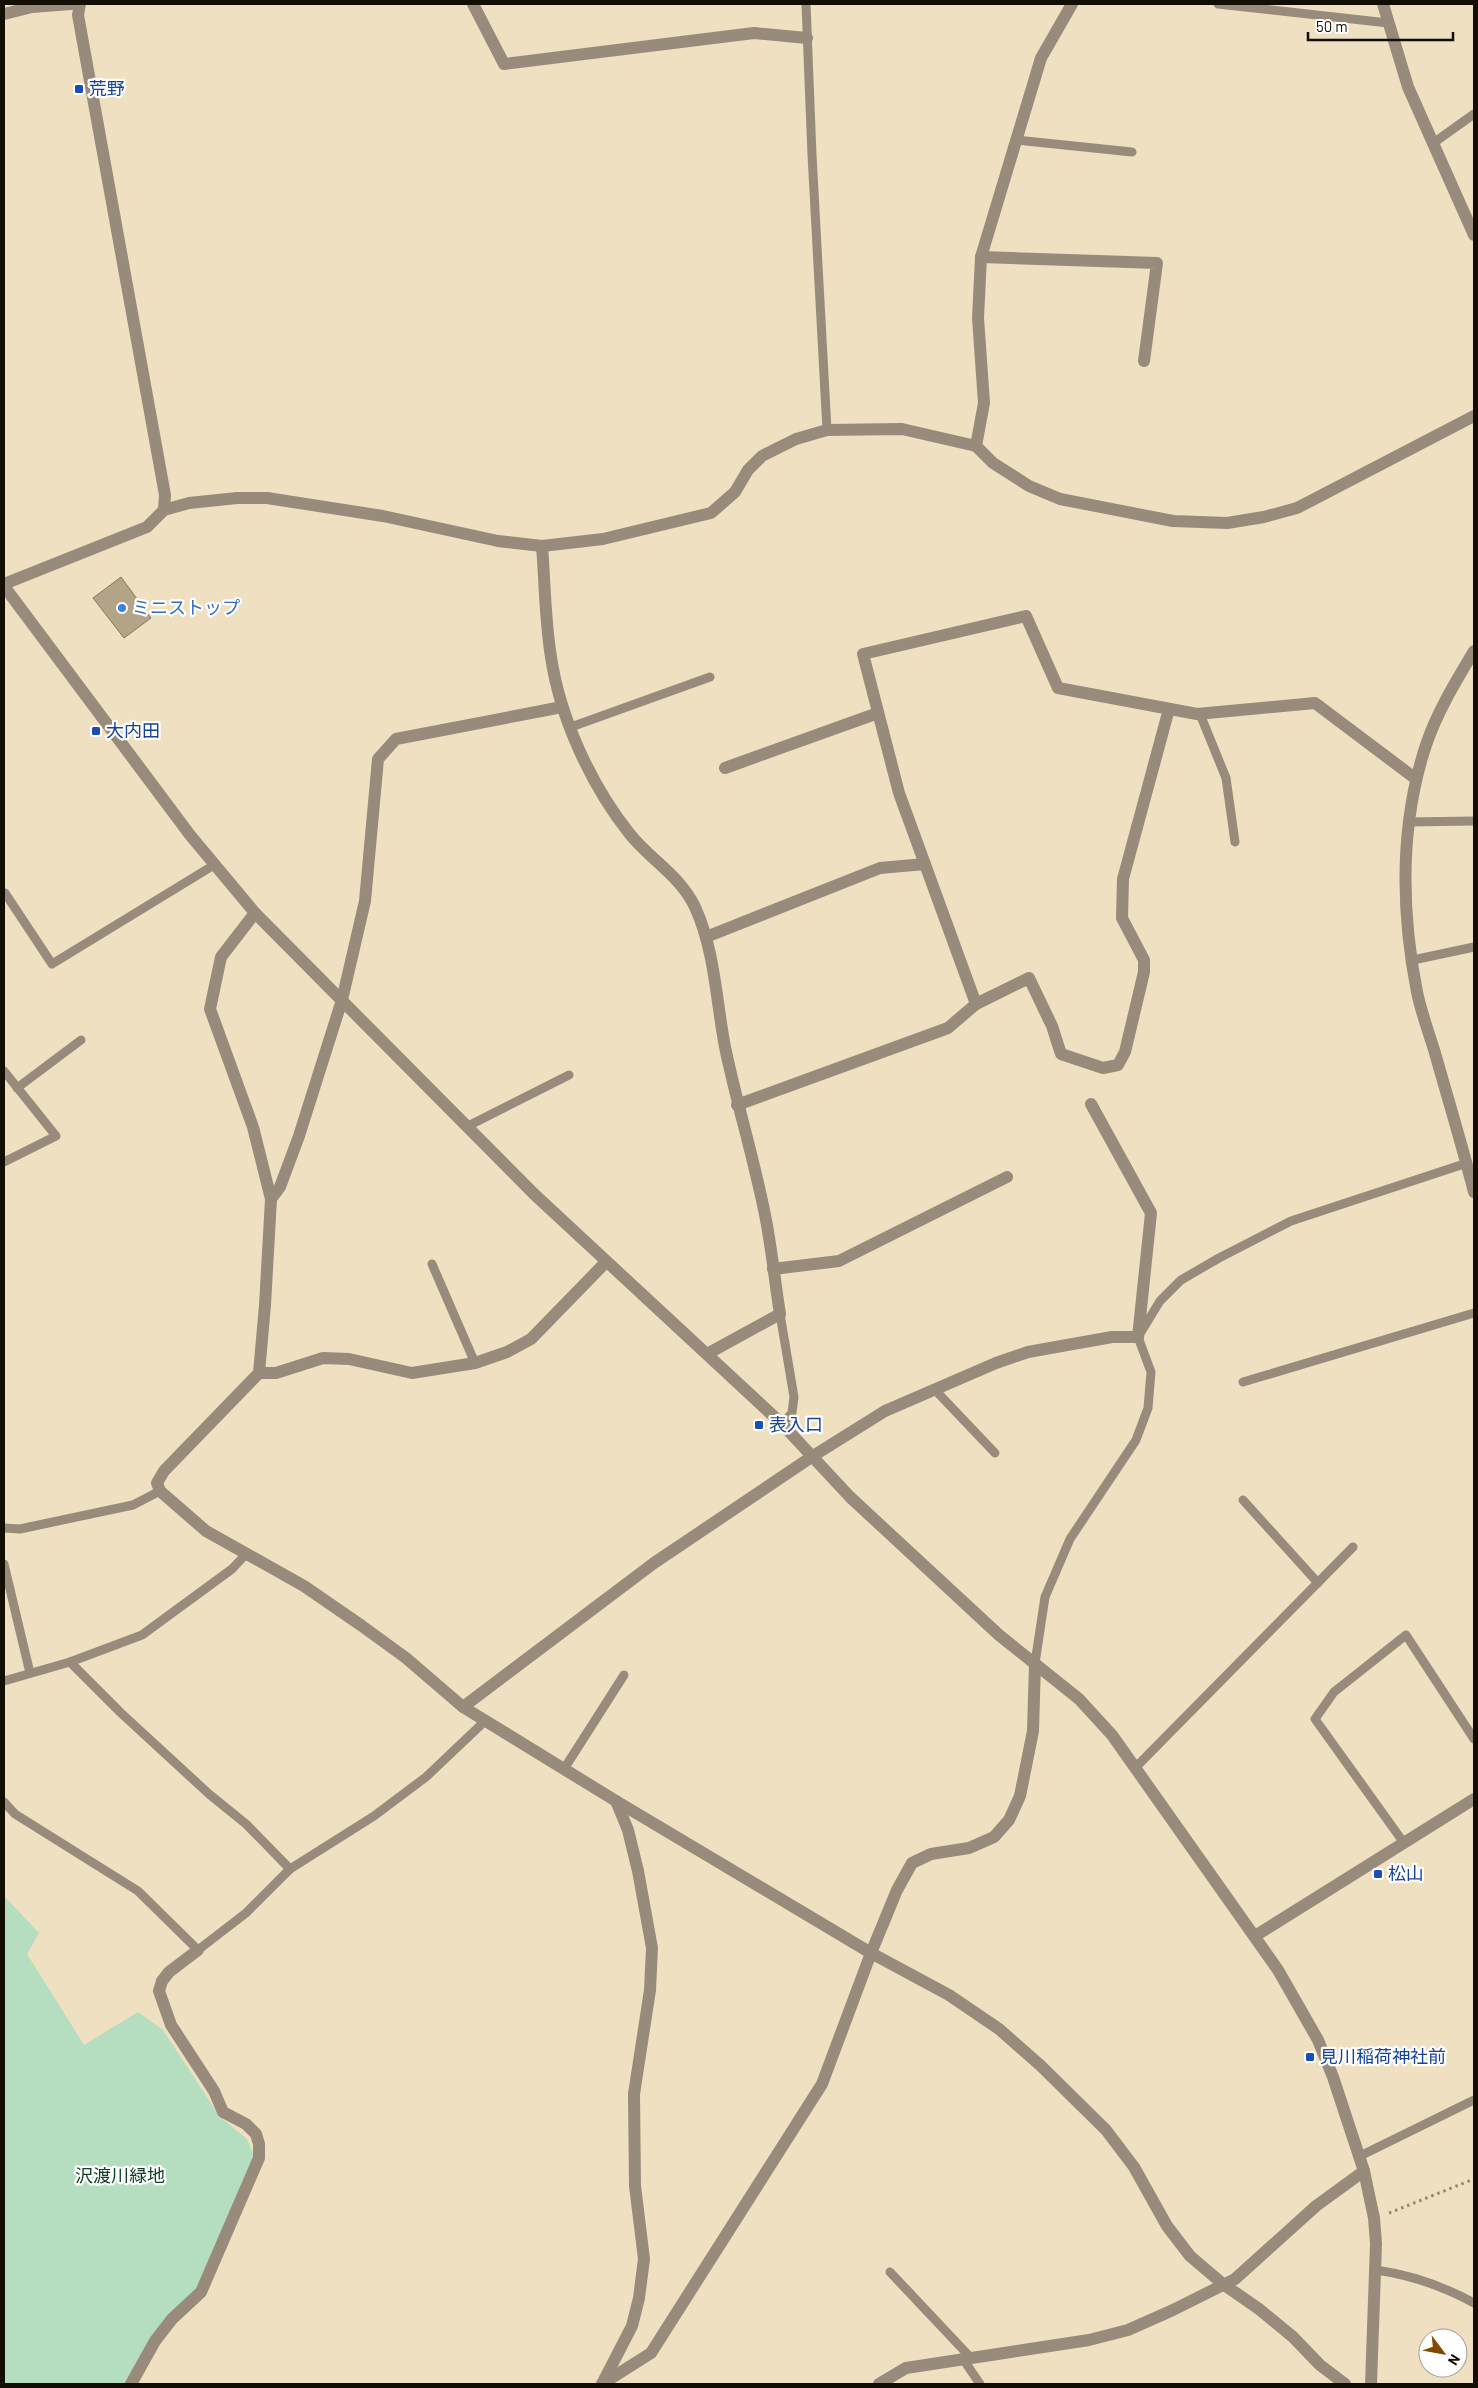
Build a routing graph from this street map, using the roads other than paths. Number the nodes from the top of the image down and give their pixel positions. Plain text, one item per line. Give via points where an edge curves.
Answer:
1 (71, 4) edge
2 (80, 4) edge
3 (474, 4) edge
4 (806, 4) edge
5 (1072, 4) edge
6 (1218, 4) edge
7 (1383, 4) edge
8 (4, 14) edge
9 (1388, 23) junction
10 (807, 38) junction
11 (1474, 114) edge
12 (1016, 140) junction
13 (1432, 144) junction
14 (1132, 152) dead end
15 (1474, 235) edge
16 (981, 257) junction
17 (1144, 361) dead end
18 (1474, 416) edge
19 (827, 430) junction
20 (976, 446) junction
21 (164, 510) junction
22 (542, 546) junction
23 (4, 585) edge
24 (1474, 651) edge
25 (710, 676) dead end
26 (562, 707) junction
27 (1169, 709) junction
28 (878, 713) junction
29 (1200, 714) junction
30 (571, 727) junction
31 (724, 768) dead end
32 (1416, 778) junction
33 (1474, 821) edge
34 (1408, 822) junction
35 (1235, 842) dead end
36 (925, 864) junction
37 (214, 865) junction
38 (5, 893) edge
39 (255, 913) junction
40 (706, 938) junction
41 (1474, 947) edge
42 (1413, 960) junction
43 (342, 1000) junction
44 (976, 1004) junction
45 (81, 1040) dead end
46 (4, 1071) edge
47 (569, 1074) dead end
48 (17, 1088) junction
49 (1091, 1104) dead end
50 (737, 1105) junction
51 (468, 1126) junction
52 (4, 1162) edge
53 (1467, 1163) junction
54 (1007, 1178) dead end
55 (1474, 1192) edge
56 (271, 1198) junction
57 (606, 1262) junction
58 (432, 1264) dead end
59 (774, 1270) junction
60 (1474, 1312) edge
61 (780, 1314) junction
62 (1138, 1337) junction
63 (707, 1354) junction
64 (475, 1363) junction
65 (259, 1373) junction
66 (1243, 1382) dead end
67 (936, 1391) junction
68 (782, 1424) junction
69 (995, 1453) dead end
70 (812, 1456) junction
71 (160, 1491) junction
72 (1243, 1500) dead end
73 (4, 1528) edge
74 (1353, 1547) dead end
75 (246, 1554) junction
76 (4, 1564) edge
77 (1318, 1583) junction
78 (70, 1662) junction
79 (1035, 1663) junction
80 (30, 1673) junction
81 (624, 1675) dead end
82 (4, 1682) edge
83 (463, 1707) junction
84 (485, 1721) junction
85 (1474, 1739) edge
86 (1136, 1767) junction
87 (564, 1770) junction
88 (1474, 1799) edge
89 (616, 1801) junction
90 (4, 1802) edge
91 (1404, 1843) junction
92 (290, 1869) junction
93 (1255, 1936) junction
94 (198, 1950) junction
95 (871, 1952) junction
96 (1474, 2100) edge
97 (1360, 2156) junction
98 (1364, 2170) junction
99 (1376, 2270) junction
100 (890, 2272) dead end
101 (1223, 2284) junction
102 (1474, 2303) edge
103 (967, 2359) junction
104 (131, 2384) edge
105 (602, 2384) edge
106 (879, 2384) edge
107 (980, 2384) edge
108 (1345, 2384) edge
109 (1371, 2384) edge

1 - 8 street via 32,7
2 - 21 street via 78,15 165,496
3 - 10 street via 504,64 754,33
4 - 10 lane
5 - 12 street via 1040,58
6 - 9 lane
7 - 9 street
9 - 13 street via 1408,87
10 - 19 lane
11 - 13 lane
12 - 14 lane
12 - 16 street
13 - 15 street
16 - 17 street via 1157,263
16 - 20 street via 978,318 984,403
18 - 20 street via 1297,508 1227,522 1173,521 1060,499 1029,486 993,463
19 - 20 street via 902,429
19 - 22 street via 796,439 762,456 748,470 735,492 711,513 603,539
21 - 22 street via 198,502 267,498 383,516 498,541
21 - 23 street via 147,527
22 - 26 street via 551,657
23 - 37 street
24 - 32 street via 1438,716
25 - 30 lane
26 - 30 street
26 - 43 street via 396,739 378,759 365,901
27 - 28 street via 1058,688 1026,616 863,654
27 - 29 street
27 - 44 street via 1123,879 1122,918 1144,960 1144,972 1126,1052 1118,1065 1103,1068 1061,1054 1052,1026 1029,978
28 - 31 street
28 - 36 street via 899,793
29 - 32 street via 1315,703
29 - 35 lane via 1226,778
30 - 40 street via 597,788 630,835 684,890
32 - 34 street
33 - 34 lane
34 - 42 street via 1405,867 1407,921
36 - 40 street via 880,868
36 - 44 street
37 - 38 lane via 52,964
37 - 39 street
39 - 43 street
39 - 56 street via 221,957 210,1009 253,1127
40 - 50 street
41 - 42 lane
42 - 53 street via 1417,992
43 - 51 street
43 - 56 street via 296,1145 280,1187
44 - 50 street via 948,1028
45 - 48 lane
46 - 48 lane
47 - 51 lane
48 - 52 lane via 56,1136
49 - 62 street via 1151,1213
50 - 59 street via 766,1220
51 - 57 street
53 - 55 street
53 - 62 lane via 1292,1221 1218,1258 1181,1280 1160,1301
54 - 59 street via 839,1261
56 - 65 street
57 - 63 street
57 - 64 street via 531,1339
58 - 64 lane
59 - 61 street
60 - 66 lane
61 - 63 street
61 - 68 lane via 794,1397 792,1413
62 - 67 street via 1112,1337 1028,1352
62 - 79 lane via 1151,1372 1148,1408 1136,1440 1070,1539 1044,1597
63 - 68 street
64 - 65 street via 412,1373 349,1359 324,1358 276,1373
65 - 71 street via 164,1470 157,1483
67 - 69 lane
67 - 70 street via 885,1411
68 - 70 street
70 - 79 street via 850,1497 926,1568 999,1635
70 - 83 street via 654,1563
71 - 73 lane via 133,1505 20,1529
71 - 75 street via 206,1531
72 - 77 lane
74 - 77 lane
75 - 78 lane via 232,1569 142,1635
75 - 83 street via 304,1586 355,1621 406,1658
76 - 80 lane
77 - 86 lane
78 - 80 lane
78 - 92 lane via 187,1774 246,1824
79 - 86 street via 1096,1716
79 - 95 street via 1033,1731 1020,1796 1008,1820 994,1837 969,1848 931,1854 912,1863
80 - 82 lane
81 - 87 lane
83 - 84 street
84 - 87 street
84 - 92 lane via 418,1783 374,1816
85 - 91 lane via 1406,1635 1334,1692 1324,1705 1315,1719
86 - 93 street
87 - 89 street
88 - 91 street
89 - 95 street
89 - 105 street via 628,1830 652,1948 650,1990 634,2094 635,2186 644,2259 632,2326
90 - 94 lane via 15,1814 138,1891
91 - 93 street
92 - 94 lane via 246,1913
93 - 97 street via 1318,2040
94 - 104 street via 170,1972 159,1990 171,2025 224,2112 246,2124 256,2134 259,2158 200,2292 155,2341
95 - 101 street via 949,1995 999,2029 1040,2066 1106,2130 1134,2167 1166,2226 1190,2256
95 - 105 street via 822,2084 651,2353
96 - 97 lane
97 - 98 street
98 - 99 street via 1374,2218
98 - 101 street via 1316,2206 1235,2279
99 - 102 lane via 1439,2285
99 - 109 street
100 - 103 lane
101 - 103 street via 1128,2330 1089,2340
101 - 108 street via 1293,2337 1320,2365
103 - 106 street via 906,2368
103 - 107 lane

